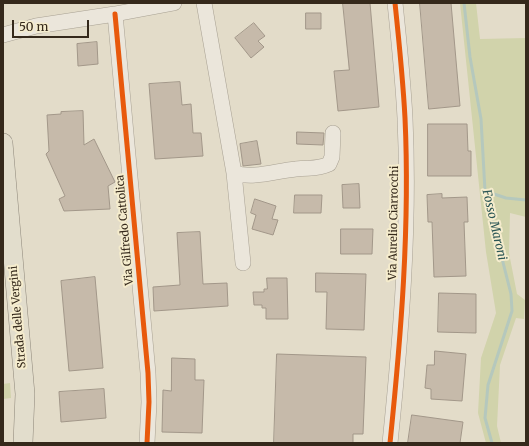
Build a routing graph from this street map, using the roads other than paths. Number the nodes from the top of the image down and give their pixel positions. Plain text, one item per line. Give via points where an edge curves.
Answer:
1 (204, 3) edge
2 (395, 3) edge
3 (169, 4) edge
4 (115, 14) junction
5 (3, 35) edge
6 (333, 133) dead end
7 (3, 143) edge
8 (234, 173) junction
9 (243, 263) dead end
10 (23, 443) edge
11 (146, 443) edge
12 (390, 443) edge

1 - 8 street
2 - 12 street, Via Aurelio Ciarrocchi via 405,119 406,178 404,262
3 - 4 street
4 - 5 street via 36,26
4 - 11 street, Via Gilfredo Cattolica via 148,373 150,402
6 - 8 street via 332,157 329,164 321,168 298,168 258,175
7 - 10 main road, Strada delle Vergini via 25,394
8 - 9 street

